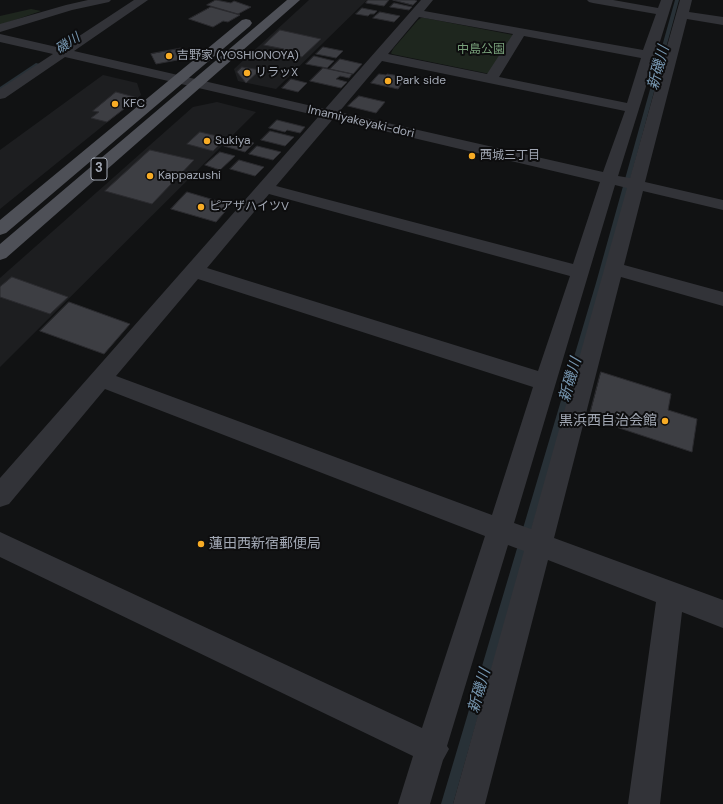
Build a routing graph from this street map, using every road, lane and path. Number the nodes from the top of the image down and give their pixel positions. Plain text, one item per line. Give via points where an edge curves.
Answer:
1 (142, 0) edge
2 (294, 0) edge
3 (427, 0) edge
4 (593, 0) edge
5 (686, 0) edge
6 (96, 1) edge
7 (665, 6) edge
8 (416, 13) junction
9 (682, 15) junction
10 (254, 17) dead end
11 (723, 21) edge
12 (0, 28) edge
13 (521, 32) junction
14 (0, 38) edge
15 (46, 48) junction
16 (64, 53) junction
17 (648, 55) junction
18 (378, 56) junction
19 (29, 59) dead end
20 (177, 79) junction
21 (491, 79) junction
22 (198, 84) junction
23 (0, 95) edge
24 (633, 108) junction
25 (328, 114) junction
26 (608, 179) junction
27 (636, 185) junction
28 (265, 188) junction
29 (723, 205) edge
30 (0, 229) edge
31 (0, 254) edge
32 (614, 269) junction
33 (194, 271) junction
34 (580, 272) junction
35 (723, 299) edge
36 (101, 379) junction
37 (545, 382) junction
38 (0, 496) edge
39 (500, 529) junction
40 (0, 544) edge
41 (540, 544) junction
42 (671, 594) junction
43 (723, 614) edge
44 (432, 749) junction
45 (414, 804) edge
46 (469, 804) edge
47 (644, 804) edge

1 - 16 street
2 - 22 main road, 3
3 - 8 street
4 - 7 street
5 - 9 street
6 - 12 street
7 - 17 street
8 - 13 street
8 - 18 street
9 - 11 street
9 - 27 street
10 - 20 main road, 3
13 - 17 street
13 - 21 street
14 - 15 street, Imamiyakeyaki-dori
15 - 16 street, Imamiyakeyaki-dori
15 - 19 street
16 - 20 street, Imamiyakeyaki-dori
16 - 23 street
17 - 24 street
18 - 21 street
18 - 25 street
20 - 22 street, Imamiyakeyaki-dori
20 - 30 main road, 3
21 - 24 street
22 - 25 street, Imamiyakeyaki-dori
22 - 31 main road, 3
24 - 26 street
25 - 26 street, Imamiyakeyaki-dori
25 - 28 street
26 - 27 street, Imamiyakeyaki-dori
26 - 34 street
27 - 29 street, Imamiyakeyaki-dori
27 - 32 street
28 - 33 street
28 - 34 street
32 - 35 street
32 - 41 street
33 - 36 street
33 - 37 street
34 - 37 street
36 - 38 street
36 - 39 street
37 - 39 street
39 - 41 street
39 - 44 street
40 - 44 street
41 - 42 street
41 - 46 street
42 - 43 street
42 - 47 street
44 - 45 street

